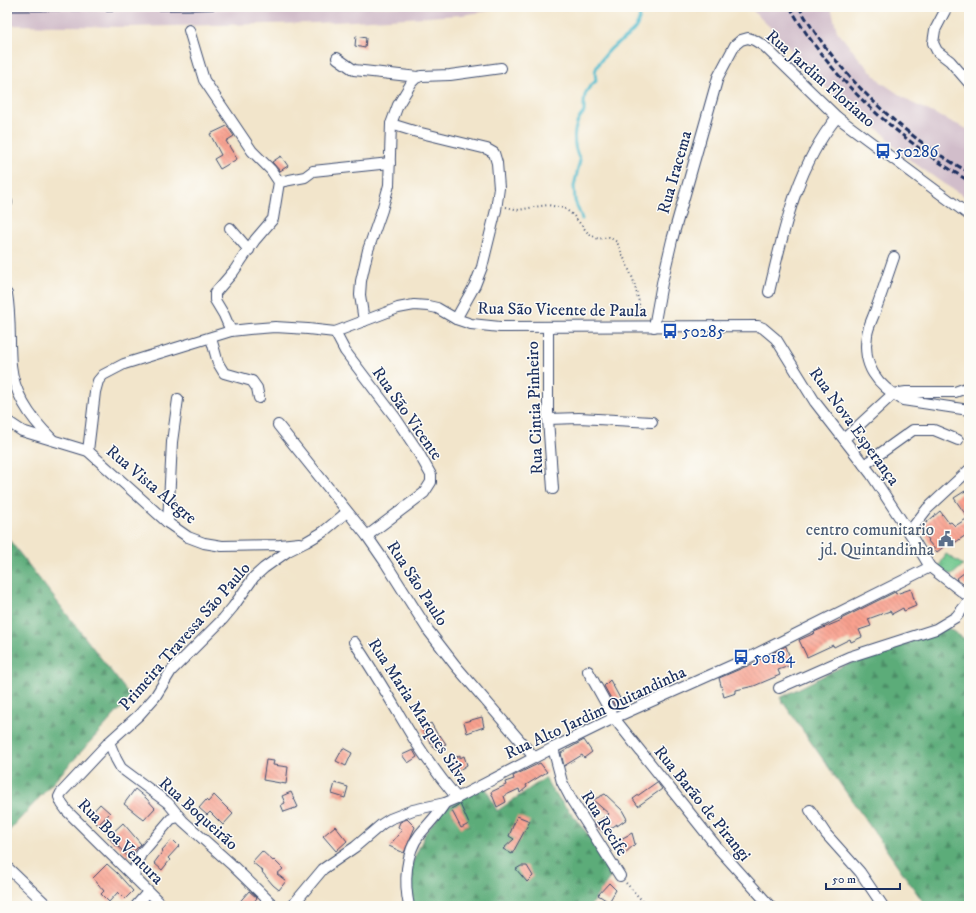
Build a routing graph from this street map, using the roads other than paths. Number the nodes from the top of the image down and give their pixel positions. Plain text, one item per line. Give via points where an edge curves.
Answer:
1 (947, 7) edge
2 (189, 30) dead end
3 (748, 38) joint
4 (337, 58) dead end
5 (501, 68) dead end
6 (418, 77) junction
7 (969, 83) edge
8 (837, 116) junction
9 (391, 124) junction
10 (390, 163) junction
11 (279, 182) junction
12 (969, 215) edge
13 (230, 228) dead end
14 (249, 250) junction
15 (894, 257) dead end
16 (769, 292) dead end
17 (7, 294) edge
18 (456, 319) junction
19 (364, 321) junction
20 (548, 327) junction
21 (654, 327) junction
22 (231, 331) junction
23 (335, 332) junction
24 (211, 338) junction
25 (776, 339) joint
26 (969, 387) edge
27 (893, 394) junction
28 (259, 398) dead end
29 (178, 399) dead end
30 (969, 410) edge
31 (548, 419) junction
32 (7, 421) edge
33 (652, 422) dead end
34 (278, 425) dead end
35 (844, 439) junction
36 (54, 440) junction
37 (958, 440) dead end
38 (88, 451) junction
39 (864, 465) junction
40 (969, 470) edge
41 (553, 489) dead end
42 (347, 512) junction
43 (168, 523) junction
44 (909, 532) junction
45 (367, 536) junction
46 (306, 542) junction
47 (930, 567) junction
48 (969, 595) edge
49 (969, 601) edge
50 (354, 642) dead end
51 (588, 671) dead end
52 (779, 688) dead end
53 (614, 718) junction
54 (109, 742) junction
55 (553, 748) junction
56 (534, 757) junction
57 (59, 797) joint
58 (457, 798) junction
59 (445, 803) junction
60 (810, 810) dead end
61 (179, 817) junction
62 (8, 868) dead end
63 (620, 876) road end
64 (134, 878) junction
65 (148, 892) junction
66 (48, 906) edge
67 (136, 906) edge
68 (163, 906) edge
69 (274, 906) edge
70 (292, 906) edge
71 (409, 906) edge
72 (770, 906) edge
73 (883, 906) edge

1 - 7 street via 933,37 934,47
2 - 11 street via 204,80 252,150
3 - 8 street, Rua Jardim Floriano via 764,46
3 - 21 street, Rua Iracema via 735,45 718,77 672,240
4 - 6 street via 354,70
5 - 6 street
6 - 9 street via 406,91
8 - 12 street, Rua Jardim Floriano
8 - 16 street via 818,143 798,186 788,214
9 - 10 street
9 - 18 street via 491,151 496,157 499,188 489,242 475,286
10 - 11 street via 317,171
10 - 19 street via 386,199 368,250 361,281 360,295
11 - 14 street via 273,219
13 - 14 street
14 - 22 street via 214,297
15 - 27 street via 867,335 866,352 868,366 873,375
17 - 36 street via 11,364 16,387 34,420
18 - 19 street, Rua São Vicente de Paula via 437,308 414,305 398,308
18 - 20 street, Rua São Vicente de Paula via 482,326
19 - 23 street, Rua São Vicente de Paula
20 - 21 street, Rua São Vicente de Paula
20 - 31 street, Rua Cintia Pinheiro
21 - 25 street, Rua São Vicente de Paula via 758,326
22 - 23 street, Rua São Vicente de Paula via 275,327
22 - 24 street, Rua São Vicente de Paula
23 - 45 street, Rua São Vicente via 345,351 395,417 431,474 431,482 424,492
24 - 28 street via 218,363 224,373 252,381
24 - 38 street, Rua São Vicente de Paula via 124,364 103,375 95,392
25 - 35 street, Rua Nova Esperança via 815,402
26 - 27 street via 955,392
27 - 30 street via 912,402
27 - 35 street
29 - 43 street via 172,442
31 - 33 street
31 - 41 street, Rua Cintia Pinheiro
32 - 36 street, Rua Vista Alegre via 22,431
34 - 42 street, Rua São Paulo
35 - 39 street, Rua Nova Esperança
36 - 38 street, Rua Vista Alegre
37 - 39 street via 934,430 913,430
38 - 43 street, Rua Vista Alegre
39 - 44 street, Rua Nova Esperança
40 - 44 street via 927,509
42 - 45 street, Rua São Paulo
42 - 46 street, Primeira Travessa São Paulo
43 - 46 street, Rua Vista Alegre via 188,537 222,546
44 - 47 street, Rua Nova Esperança
45 - 56 street, Rua São Paulo via 428,630
46 - 54 street, Primeira Travessa São Paulo via 283,554 254,577 234,607 171,671 139,716
47 - 48 street
47 - 53 street, Rua Alto Jardim Quitandinha via 744,660
49 - 52 street via 956,617 936,629 849,657
50 - 58 street, Rua Maria Marques Silva via 423,753
51 - 53 street
53 - 55 street, Rua Alto Jardim Quitandinha
53 - 72 street, Rua Barão de Pirangi via 717,847
54 - 57 street, Primeira Travessa São Paulo
54 - 61 street, Rua Boqueirão via 122,768 168,803
55 - 56 street, Rua Alto Jardim Quitandinha
55 - 63 street, Rua Recife via 562,782
56 - 58 street, Rua Alto Jardim Quitandinha
57 - 64 street, Rua Boa Ventura via 67,811
58 - 59 street, Rua Alto Jardim Quitandinha
59 - 70 street, Rua Alto Jardim Quitandinha via 413,810 382,824 323,869
59 - 71 street via 414,842 410,853 406,876
60 - 73 street
61 - 64 street via 171,820 141,854
61 - 69 street, Rua Boqueirão
62 - 66 street
64 - 65 street, Rua Boa Ventura
65 - 67 street
65 - 68 street, Rua Boa Ventura

